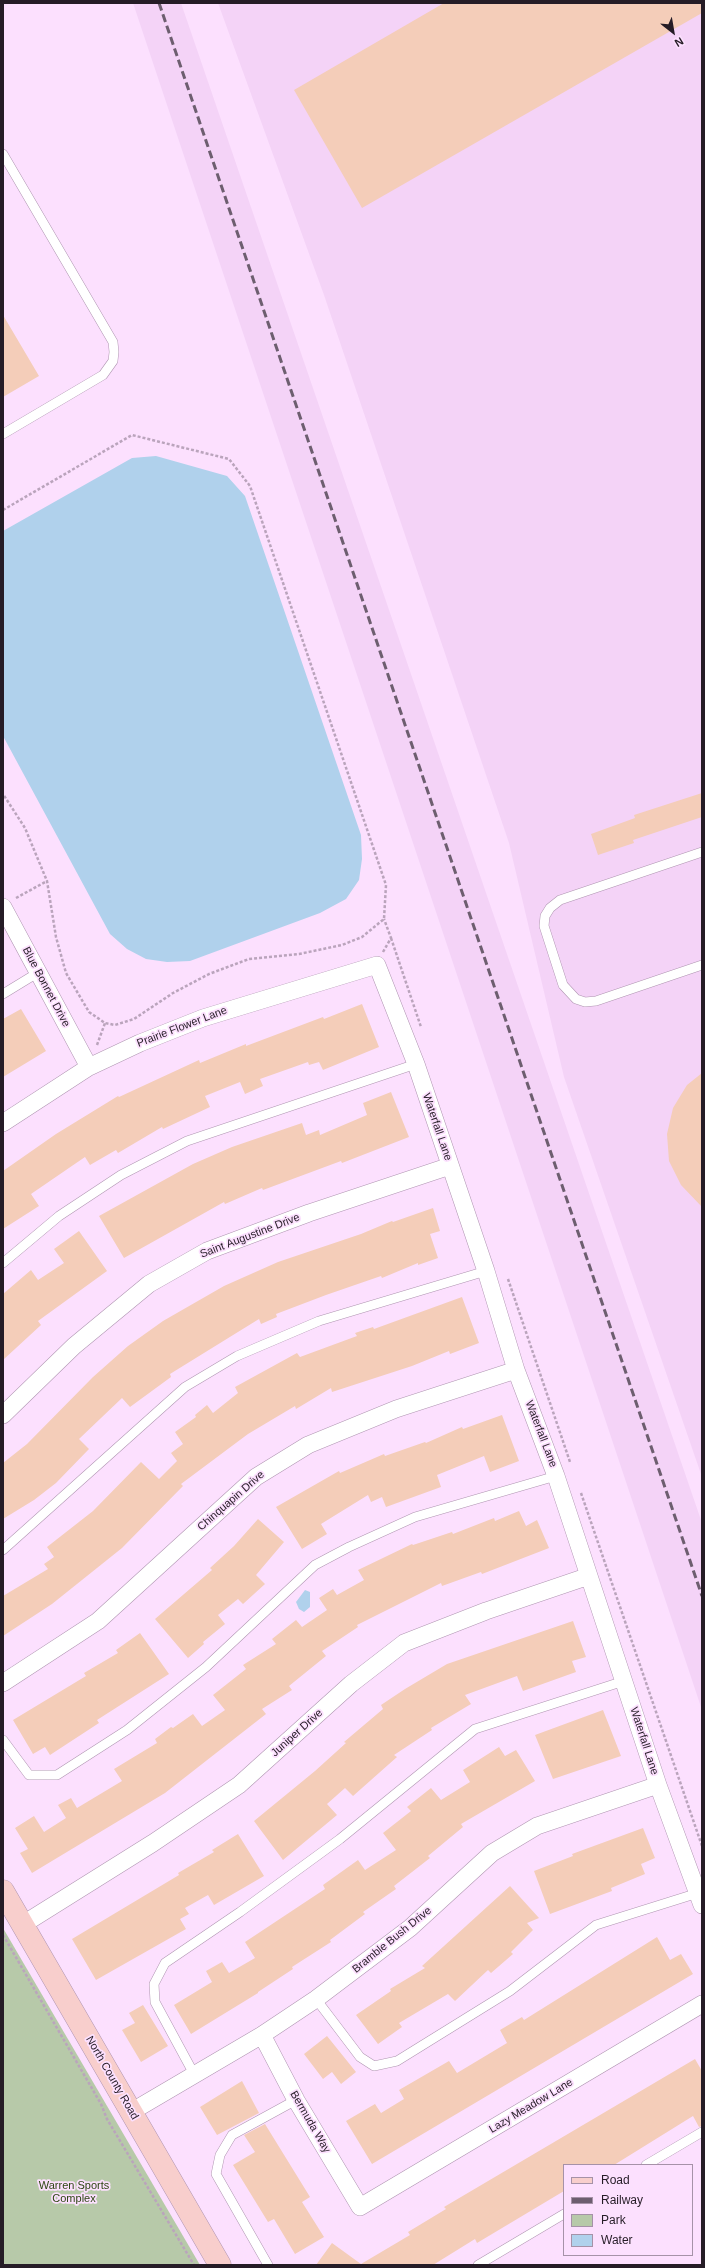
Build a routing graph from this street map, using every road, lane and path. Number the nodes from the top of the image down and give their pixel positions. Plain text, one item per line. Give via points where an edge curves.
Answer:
1 (3, 154) edge
2 (3, 434) edge
3 (3, 510) edge
4 (3, 794) edge
5 (702, 852) edge
6 (47, 880) junction
7 (6, 904) edge
8 (384, 919) junction
9 (390, 938) junction
10 (376, 964) junction
11 (702, 965) edge
12 (39, 972) junction
13 (3, 994) edge
14 (422, 1028) dead end
15 (416, 1064) junction
16 (89, 1067) junction
17 (3, 1123) edge
18 (450, 1166) junction
19 (3, 1263) edge
20 (486, 1271) junction
21 (506, 1276) dead end
22 (516, 1370) junction
23 (3, 1415) edge
24 (571, 1464) dead end
25 (556, 1476) junction
26 (579, 1486) dead end
27 (3, 1550) edge
28 (589, 1576) junction
29 (624, 1681) junction
30 (3, 1684) edge
31 (3, 1740) edge
32 (658, 1784) junction
33 (702, 1846) edge
34 (3, 1891) edge
35 (700, 1899) edge
36 (22, 1925) junction
37 (3, 1935) edge
38 (316, 1999) junction
39 (702, 2004) edge
40 (262, 2035) junction
41 (194, 2074) junction
42 (296, 2100) junction
43 (131, 2112) junction
44 (702, 2132) edge
45 (648, 2164) edge
46 (360, 2208) joint
47 (563, 2215) edge
48 (194, 2265) edge
49 (220, 2265) edge
50 (268, 2265) edge
51 (478, 2265) edge

1 - 2 lane via 113,342 114,352 113,361 103,375
3 - 8 path via 132,435 229,459 250,486 386,885
4 - 6 path via 24,828
5 - 11 lane via 560,900 545,916 544,926 563,985 576,998 585,1002 596,1001
6 - 7 path
6 - 8 path via 56,937 66,973 89,1012 105,1023 115,1025 134,1019 209,974 249,959 299,954 342,945 362,937
7 - 12 street, Blue Bonnet Drive
8 - 9 path
9 - 10 path
9 - 14 path
10 - 15 street, Waterfall Lane
10 - 16 street, Prairie Flower Lane via 203,1018
12 - 13 lane
12 - 16 street, Blue Bonnet Drive
15 - 18 street, Waterfall Lane
15 - 19 lane via 187,1141 121,1175 60,1216
16 - 17 street, Prairie Flower Lane
18 - 20 street, Waterfall Lane
18 - 23 street, Saint Augustine Drive via 309,1213 207,1251 149,1284 74,1346
20 - 22 street, Waterfall Lane
20 - 27 lane via 318,1321 237,1356 185,1387
21 - 24 path
22 - 25 street, Waterfall Lane
22 - 30 street, Chinquapin Drive via 396,1409 308,1445 262,1473 209,1517 98,1621
25 - 28 street, Waterfall Lane
25 - 31 lane via 415,1517 349,1547 315,1566 206,1667 128,1730 57,1775 29,1775
26 - 33 path
28 - 29 street, Waterfall Lane
28 - 36 street, Juniper Drive via 486,1611 404,1643 351,1684 239,1785 153,1843
29 - 32 street, Waterfall Lane
29 - 41 lane via 474,1729 340,1839 165,1963 154,1984 155,2002
32 - 35 street, Waterfall Lane
32 - 38 street, Bramble Bush Drive via 537,1826 492,1853 410,1928
34 - 36 street, North County Road
35 - 38 lane via 596,1925 510,1990 457,2026 397,2061 374,2066 360,2057
36 - 43 street, North County Road
37 - 48 path via 101,2104 107,2119
38 - 40 street, Bramble Bush Drive
39 - 46 street, Lazy Meadow Lane
40 - 41 street, Bramble Bush Drive
40 - 42 street, Bermuda Way
41 - 43 street, Bramble Bush Drive
42 - 46 street, Bermuda Way
42 - 50 lane via 232,2134 220,2155 216,2174
43 - 49 street, North County Road
44 - 45 lane
47 - 51 lane

